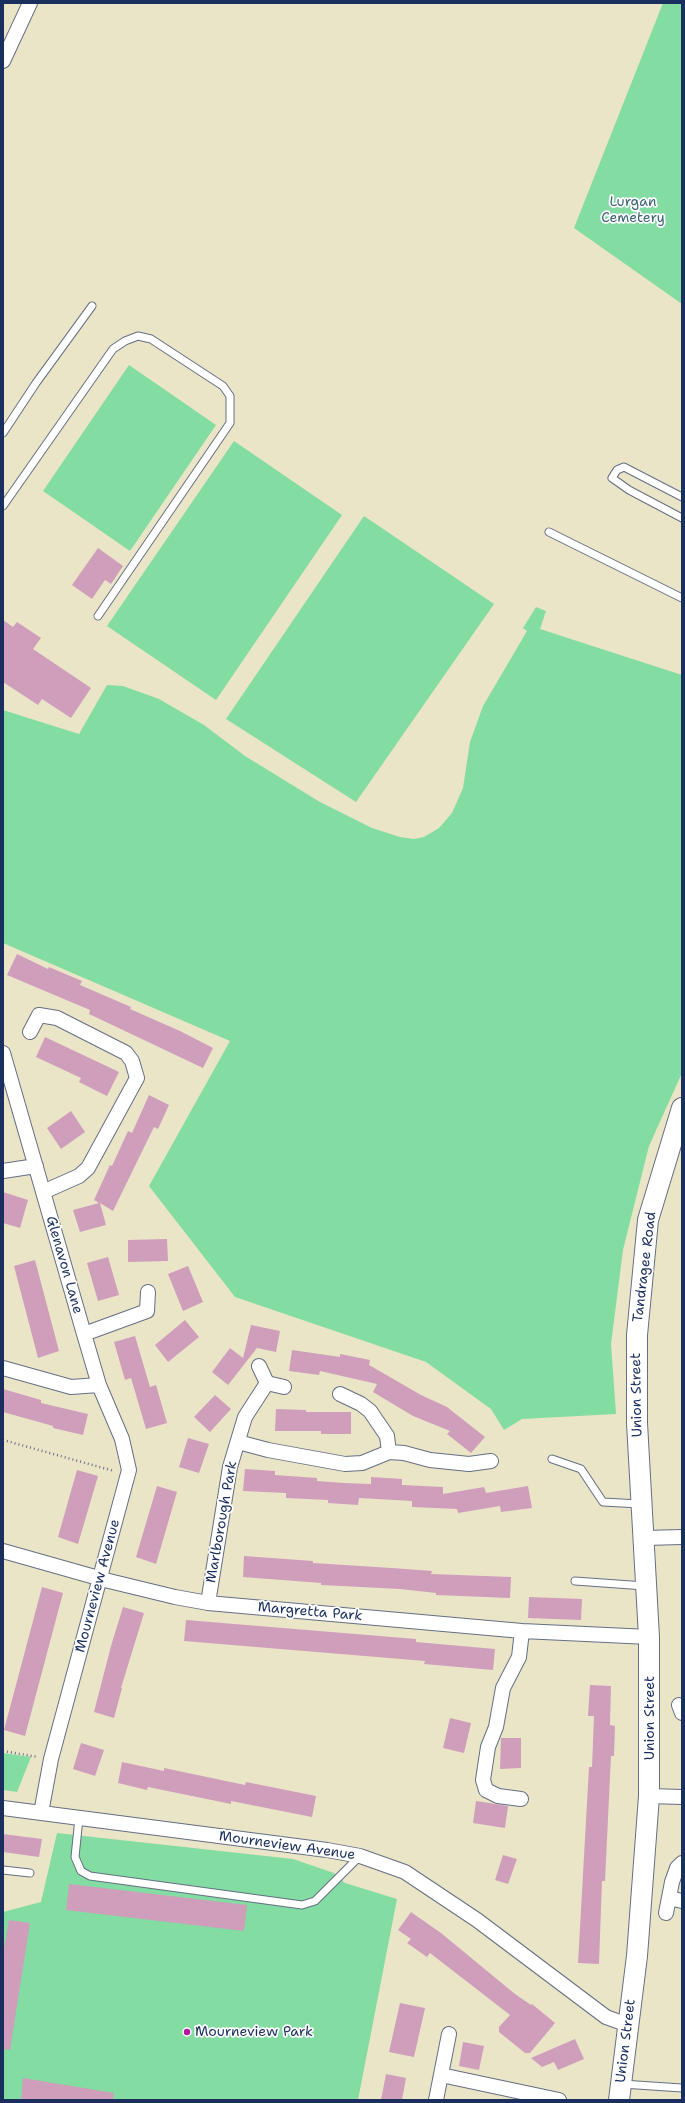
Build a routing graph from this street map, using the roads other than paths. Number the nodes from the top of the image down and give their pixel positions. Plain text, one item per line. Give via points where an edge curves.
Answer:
1 (30, 3) edge
2 (3, 61) edge
3 (92, 306) dead end
4 (3, 433) edge
5 (682, 497) edge
6 (3, 506) edge
7 (682, 518) edge
8 (549, 532) dead end
9 (682, 598) edge
10 (98, 616) dead end
11 (30, 1032) dead end
12 (3, 1053) edge
13 (6, 1072) edge
14 (682, 1108) edge
15 (36, 1166) junction
16 (3, 1171) edge
17 (44, 1192) junction
18 (148, 1292) dead end
19 (84, 1334) junction
20 (637, 1335) joint
21 (259, 1366) dead end
22 (3, 1368) edge
23 (267, 1383) junction
24 (99, 1384) junction
25 (284, 1388) dead end
26 (340, 1394) dead end
27 (238, 1442) junction
28 (389, 1452) junction
29 (552, 1459) dead end
30 (491, 1461) dead end
31 (128, 1475) joint
32 (642, 1504) junction
33 (682, 1537) edge
34 (645, 1538) junction
35 (3, 1551) edge
36 (100, 1578) junction
37 (575, 1581) dead end
38 (647, 1586) junction
39 (208, 1602) junction
40 (522, 1631) junction
41 (649, 1637) junction
42 (649, 1796) junction
43 (682, 1797) edge
44 (521, 1799) dead end
45 (3, 1808) edge
46 (41, 1813) junction
47 (79, 1818) junction
48 (360, 1856) junction
49 (682, 1862) edge
50 (3, 1870) edge
51 (30, 1873) dead end
52 (675, 1899) edge
53 (666, 1913) dead end
54 (628, 2025) junction
55 (449, 2034) dead end
56 (441, 2075) junction
57 (682, 2088) edge
58 (620, 2092) edge
59 (436, 2100) edge
60 (559, 2100) edge

1 - 2 street
3 - 4 lane
5 - 7 lane via 624,467 617,470 612,478
6 - 10 lane via 113,349 125,341 138,336 151,339 223,386 230,396 230,423
8 - 9 lane
11 - 17 street via 39,1015 57,1018 126,1053 132,1061 137,1078 88,1168 79,1176
12 - 13 street, Glenavon Lane
13 - 15 street, Glenavon Lane
14 - 20 street, Tandragee Road via 648,1220
15 - 16 street
15 - 17 street, Glenavon Lane
17 - 19 street, Glenavon Lane
18 - 19 street via 148,1311
19 - 24 street, Glenavon Lane
20 - 32 street, Union Street via 637,1423
21 - 23 street
22 - 24 street via 71,1387
23 - 25 street
23 - 27 street, Marlborough Park via 245,1417
24 - 31 street, Glenavon Lane via 122,1439
26 - 28 street via 370,1411 387,1436
27 - 28 street, Marlborough Park via 345,1464 362,1463
27 - 39 street, Marlborough Park via 230,1466
28 - 30 street, Marlborough Park via 469,1464
29 - 32 lane via 581,1469 603,1502
31 - 36 street, Mourneview Avenue
32 - 34 street, Union Street
33 - 34 street
34 - 38 street, Union Street
35 - 36 street, Margretta Park
36 - 39 street, Margretta Park via 175,1597
36 - 46 street, Mourneview Avenue via 51,1759
37 - 38 lane
38 - 41 street, Union Street
39 - 40 street, Margretta Park
40 - 41 street, Margretta Park
40 - 44 street via 519,1657 503,1688 496,1727 488,1747 483,1780 486,1790 498,1796
41 - 42 street, Union Street
42 - 43 street
42 - 54 street, Union Street via 637,1956
45 - 46 street, Mourneview Avenue
46 - 47 street, Mourneview Avenue
47 - 48 street, Mourneview Avenue
47 - 48 lane via 75,1857 81,1871 90,1876 302,1906 315,1901
48 - 54 street, Mourneview Avenue via 405,1872 477,1920 606,2017
49 - 52 street via 677,1868
50 - 51 lane
52 - 53 street
54 - 58 street, Union Street
55 - 56 street
56 - 59 street
56 - 60 street
57 - 58 lane

